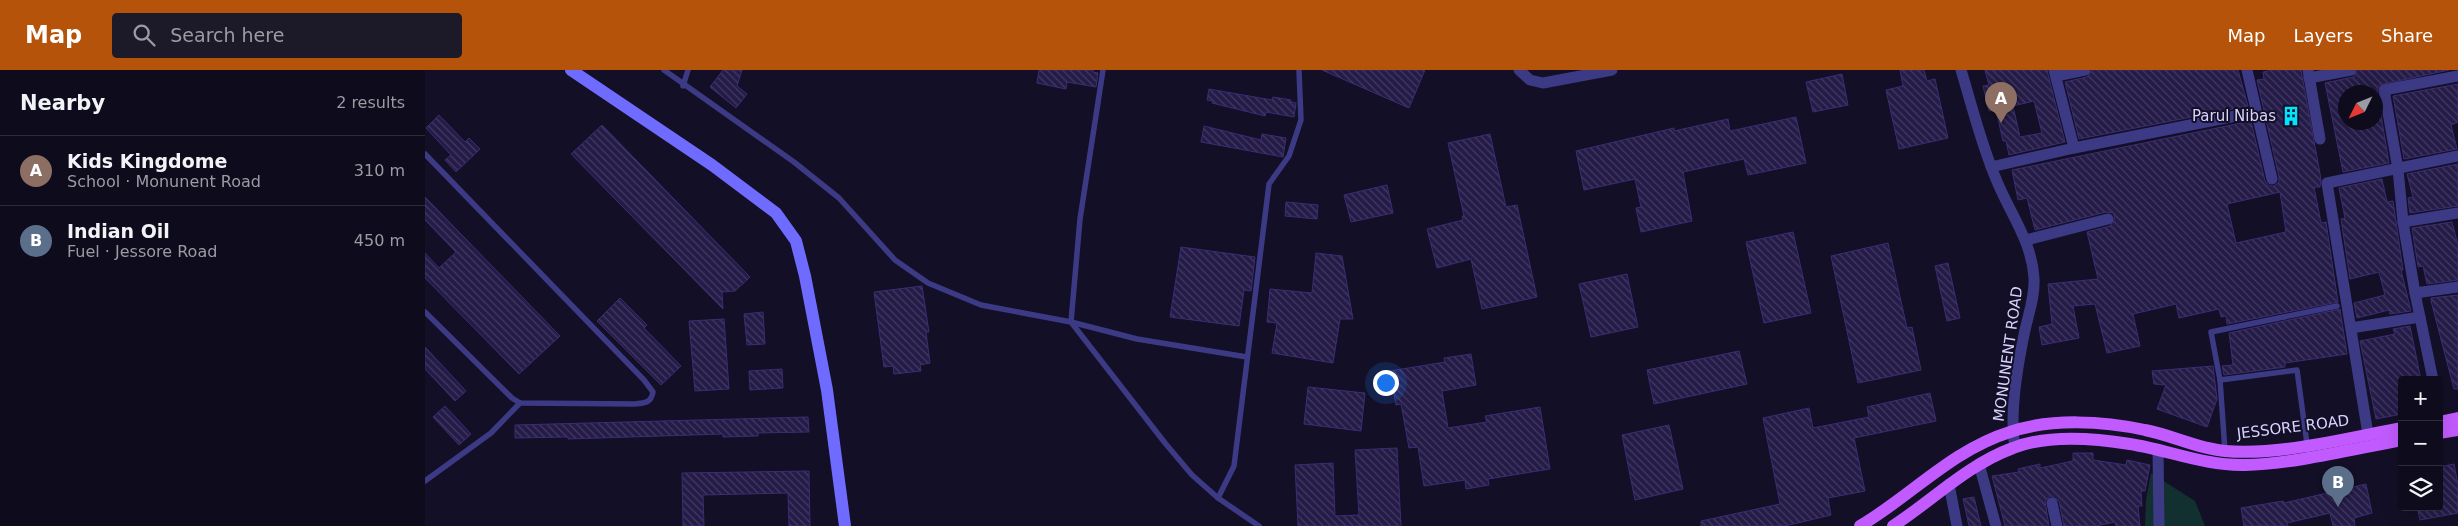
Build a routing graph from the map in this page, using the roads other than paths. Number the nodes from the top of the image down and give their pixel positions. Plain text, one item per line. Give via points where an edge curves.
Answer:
1 (571, 70) edge
2 (664, 70) edge
3 (688, 70) edge
4 (1103, 70) edge
5 (1299, 70) edge
6 (1519, 70) edge
7 (1613, 70) edge
8 (1961, 70) edge
9 (2085, 70) edge
10 (2247, 70) edge
11 (2351, 70) edge
12 (2055, 73) edge
13 (2309, 74) edge
14 (2458, 76) edge
15 (683, 86) junction
16 (2256, 112) junction
17 (2320, 140) dead end
18 (2074, 148) junction
19 (425, 154) edge
20 (2458, 156) edge
21 (1991, 167) junction
22 (2398, 169) junction
23 (2272, 179) dead end
24 (2458, 213) edge
25 (2108, 219) dead end
26 (2403, 222) junction
27 (2026, 240) junction
28 (2458, 287) edge
29 (2415, 294) junction
30 (2337, 306) dead end
31 (425, 312) edge
32 (2419, 317) junction
33 (1071, 322) junction
34 (2351, 328) junction
35 (1247, 358) junction
36 (2432, 376) edge
37 (2221, 380) junction
38 (520, 403) junction
39 (2458, 418) edge
40 (2443, 421) edge
41 (2443, 423) edge
42 (2398, 429) edge
43 (2458, 430) edge
44 (2012, 431) junction
45 (2368, 434) junction
46 (2398, 441) edge
47 (2307, 444) junction
48 (2015, 447) junction
49 (2158, 450) junction
50 (2225, 451) junction
51 (1979, 464) junction
52 (425, 481) edge
53 (1949, 484) junction
54 (1218, 498) junction
55 (2053, 503) dead end
56 (1898, 524) edge
57 (845, 526) edge
58 (1259, 526) edge
59 (1860, 526) edge
60 (1957, 526) edge
61 (1996, 526) edge
62 (2057, 526) edge
63 (2159, 526) edge

1 - 57 street via 777,213 797,241 827,390
2 - 15 lane
3 - 15 lane
4 - 33 lane via 1080,219
5 - 35 lane via 1301,120 1289,156 1269,184
6 - 7 street via 1530,80 1543,83
8 - 21 street, MONUNENT ROAD
9 - 12 street
10 - 16 street
11 - 13 street
12 - 18 street
13 - 17 street
14 - 22 street via 2384,90
15 - 33 lane via 794,162 839,198 895,260 928,283 981,305
16 - 18 street
16 - 23 street
18 - 21 street
19 - 38 lane via 645,380 653,392 647,403 635,404
20 - 22 street
21 - 27 street, MONUNENT ROAD
22 - 26 street
22 - 34 street via 2327,183
24 - 26 street
25 - 27 street
26 - 29 street
27 - 44 street, MONUNENT ROAD via 2032,261 2034,290 2025,331
28 - 29 street
29 - 32 street
30 - 37 lane via 2211,332
31 - 38 lane
32 - 34 street
32 - 36 street
33 - 35 lane via 1137,339
33 - 54 lane via 1165,443 1192,475
34 - 45 street
35 - 54 lane via 1233,466
37 - 47 lane via 2297,370
37 - 50 lane
38 - 52 lane via 491,433
39 - 40 main road
41 - 43 main road
42 - 45 main road, JESSORE ROAD
44 - 48 street, MONUNENT ROAD
44 - 50 main road, JESSORE ROAD via 2053,424 2111,425 2146,430
44 - 59 main road, JESSORE ROAD via 1967,451
45 - 47 main road, JESSORE ROAD
46 - 49 main road, JESSORE ROAD via 2244,465 2211,463
47 - 50 main road, JESSORE ROAD
48 - 49 main road, JESSORE ROAD via 2043,440 2072,439
48 - 51 main road, JESSORE ROAD
49 - 63 street
51 - 53 main road, JESSORE ROAD
51 - 61 street
53 - 56 main road, JESSORE ROAD
53 - 60 street
54 - 58 lane
55 - 62 street

